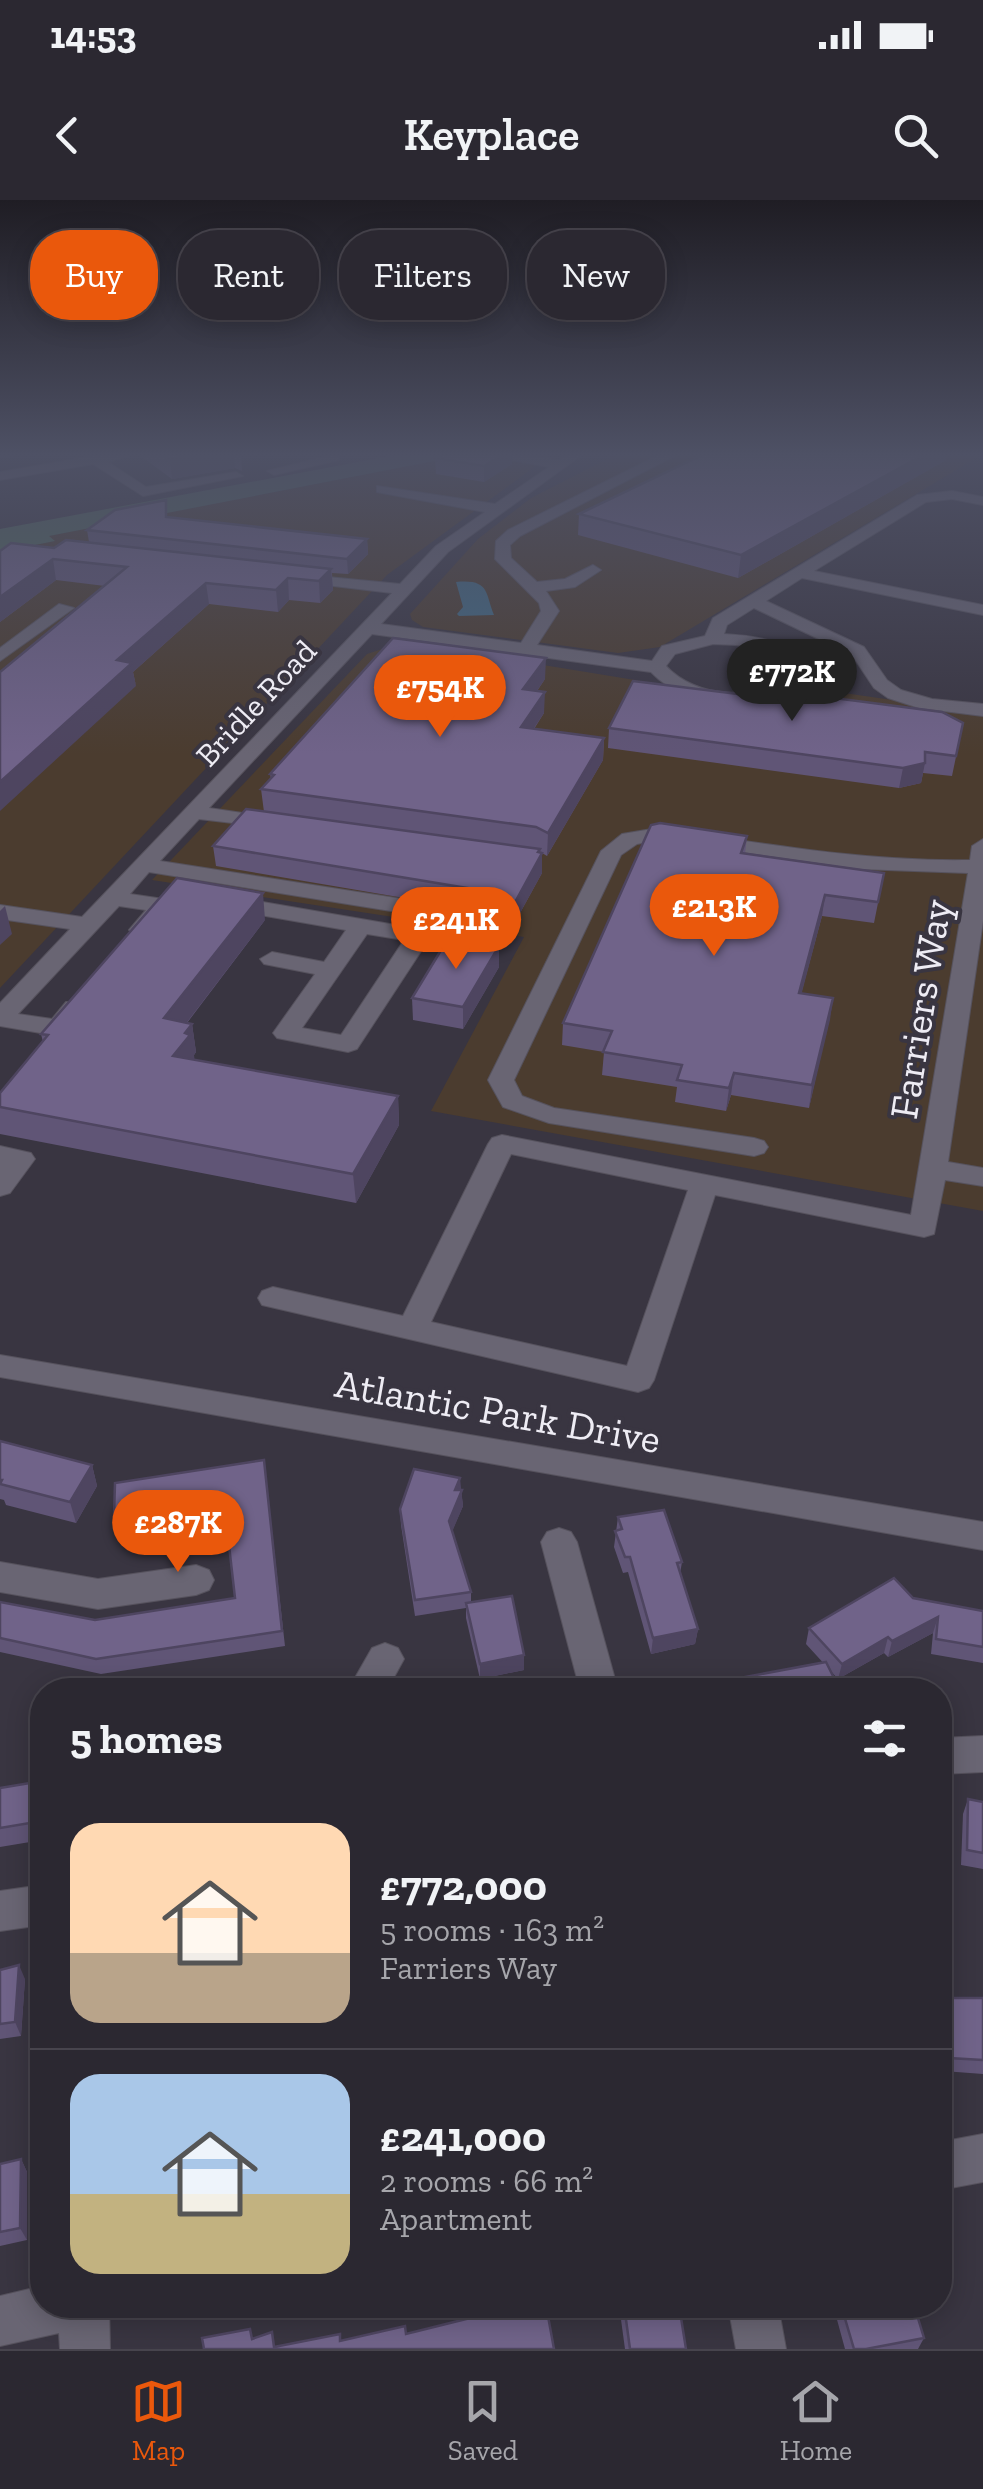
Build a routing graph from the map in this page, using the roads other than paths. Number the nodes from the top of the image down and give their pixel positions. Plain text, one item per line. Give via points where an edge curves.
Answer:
1 (437, 554) edge
2 (503, 554) edge
3 (828, 554) edge
4 (594, 570) dead end
5 (799, 572) junction
6 (271, 573) edge
7 (534, 588) junction
8 (403, 590) junction
9 (753, 600) junction
10 (65, 608) dead end
11 (983, 610) edge
12 (369, 628) junction
13 (712, 639) junction
14 (840, 641) junction
15 (525, 650) junction
16 (801, 650) junction
17 (0, 656) edge
18 (657, 667) junction
19 (868, 705) edge
20 (983, 710) edge
21 (983, 724) edge
22 (194, 812) junction
23 (288, 826) edge
24 (982, 859) edge
25 (144, 865) junction
26 (113, 898) junction
27 (162, 905) junction
28 (0, 912) edge
29 (447, 913) dead end
30 (87, 925) junction
31 (361, 926) junction
32 (976, 934) edge
33 (127, 946) edge
34 (272, 960) dead end
35 (330, 970) junction
36 (92, 987) edge
37 (0, 1018) edge
38 (754, 1147) dead end
39 (0, 1154) edge
40 (932, 1176) junction
41 (983, 1178) edge
42 (704, 1185) junction
43 (0, 1187) edge
44 (273, 1298) dead end
45 (412, 1330) junction
46 (0, 1366) edge
47 (983, 1536) edge
48 (559, 1542) dead end
49 (0, 1577) edge
50 (196, 1580) dead end
51 (596, 1678) edge
52 (983, 1754) edge
53 (952, 1755) edge
54 (30, 1906) edge
55 (0, 1912) edge
56 (983, 2158) edge
57 (952, 2164) edge
58 (30, 2314) edge
59 (84, 2318) edge
60 (755, 2318) edge
61 (0, 2321) edge
62 (85, 2349) edge
63 (761, 2349) edge

1 - 8 street, Bridle Road
2 - 7 street
3 - 5 street
4 - 7 street via 569,583
5 - 9 street
5 - 11 street
6 - 8 street
7 - 15 street via 550,611
8 - 12 street, Bridle Road
9 - 13 street via 719,622
9 - 14 street
10 - 17 street
12 - 15 street
12 - 22 street, Bridle Road
13 - 16 street
13 - 18 street via 668,650
14 - 16 street
14 - 20 street via 863,654 887,690
15 - 18 street
16 - 18 street via 787,691 754,695 711,695 670,682
19 - 21 street
22 - 23 street
22 - 25 street, Bridle Road
24 - 32 street, Farriers Way
24 - 38 street via 950,869 863,864 658,834 630,839 612,851 501,1080 512,1101 549,1115
25 - 26 street, Bridle Road
25 - 29 street
26 - 27 street
26 - 30 street, Bridle Road
27 - 31 street via 171,893
27 - 33 street
28 - 30 street
30 - 37 street, Bridle Road
31 - 35 street
31 - 35 street via 419,936 348,1044 286,1033
32 - 40 street, Farriers Way
34 - 35 street
36 - 37 street via 58,1028
39 - 43 street via 21,1159
40 - 41 street
40 - 42 street, Farriers Way via 924,1227
42 - 45 street via 502,1144
42 - 45 street via 638,1380
44 - 45 street
46 - 47 street, Atlantic Park Drive
48 - 51 street
49 - 50 street via 98,1594
52 - 53 street
54 - 55 street
56 - 57 street
58 - 61 street
59 - 62 street
60 - 63 street

